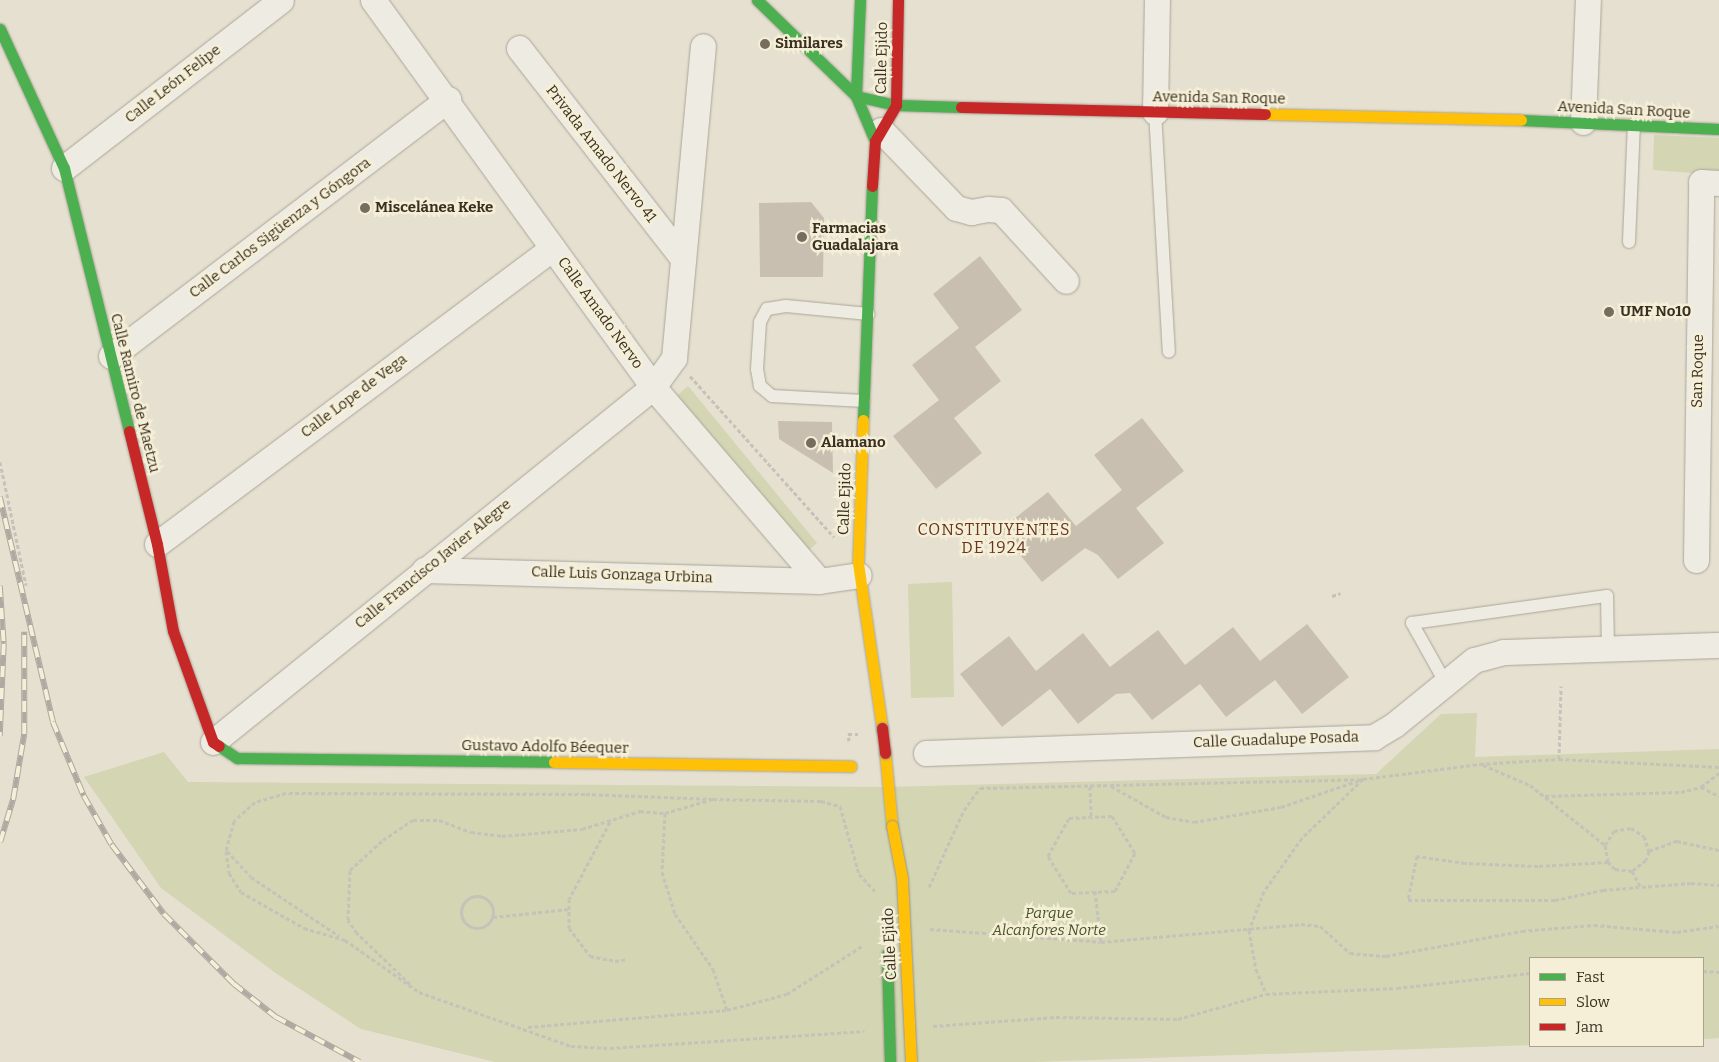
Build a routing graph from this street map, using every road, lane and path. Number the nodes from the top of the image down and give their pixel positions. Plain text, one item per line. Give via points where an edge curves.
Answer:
1 (281, 0) edge
2 (373, 0) edge
3 (757, 0) edge
4 (860, 0) edge
5 (898, 0) edge
6 (1157, 0) edge
7 (1588, 0) edge
8 (0, 29) edge
9 (704, 46) dead end
10 (519, 48) dead end
11 (856, 96) junction
12 (448, 99) junction
13 (896, 104) junction
14 (1155, 112) junction
15 (1583, 122) junction
16 (1634, 124) junction
17 (1719, 129) edge
18 (878, 136) junction
19 (64, 168) junction
20 (1710, 183) edge
21 (1629, 242) dead end
22 (552, 248) junction
23 (683, 259) junction
24 (1066, 281) dead end
25 (869, 314) junction
26 (1709, 318) edge
27 (1169, 352) dead end
28 (111, 356) junction
29 (674, 358) junction
30 (653, 387) junction
31 (864, 401) junction
32 (1708, 460) edge
33 (0, 462) edge
34 (156, 544) junction
35 (1696, 560) dead end
36 (858, 569) junction
37 (424, 570) junction
38 (819, 581) junction
39 (26, 585) dead end
40 (1341, 593) dead end
41 (1332, 596) dead end
42 (1719, 644) edge
43 (1608, 648) junction
44 (1446, 682) junction
45 (1560, 686) dead end
46 (213, 742) junction
47 (926, 753) dead end
48 (1559, 759) junction
49 (1480, 764) junction
50 (851, 766) dead end
51 (1719, 767) edge
52 (1719, 773) edge
53 (1363, 779) junction
54 (1090, 786) junction
55 (1111, 786) junction
56 (1701, 787) junction
57 (1545, 796) junction
58 (1719, 796) edge
59 (713, 799) junction
60 (665, 813) junction
61 (1091, 817) junction
62 (611, 822) junction
63 (892, 826) junction
64 (1605, 845) junction
65 (1719, 850) edge
66 (226, 851) junction
67 (1649, 851) junction
68 (1608, 862) junction
69 (887, 870) dead end
70 (1632, 871) junction
71 (1719, 885) edge
72 (1641, 888) junction
73 (1094, 891) junction
74 (926, 894) dead end
75 (879, 895) dead end
76 (569, 909) junction
77 (492, 917) junction
78 (1719, 926) edge
79 (925, 927) dead end
80 (1249, 930) junction
81 (887, 936) dead end
82 (342, 939) junction
83 (869, 941) dead end
84 (1101, 942) junction
85 (628, 959) dead end
86 (1704, 971) edge
87 (1719, 972) edge
88 (1529, 973) edge
89 (419, 992) junction
90 (1266, 994) junction
91 (727, 1010) junction
92 (927, 1026) dead end
93 (526, 1028) junction
94 (868, 1030) dead end
95 (890, 1062) edge
96 (911, 1062) edge

1 - 19 street, Calle León Felipe
2 - 12 street, Calle Amado Nervo
3 - 11 street
4 - 11 street, Calle Ejido
5 - 13 street, Calle Ejido
6 - 14 street
7 - 15 street
8 - 19 street, Calle Ramiro de Maetzu
9 - 23 street
10 - 23 street, Privada Amado Nervo 41
11 - 13 street, Avenida San Roque
11 - 18 street, Calle Ejido
12 - 22 street, Calle Amado Nervo
12 - 28 street, Calle Carlos Sigüenza y Góngora
13 - 14 street, Avenida San Roque
13 - 18 street, Calle Ejido
14 - 15 street, Avenida San Roque
14 - 27 lane
15 - 16 street, Avenida San Roque
16 - 17 street, Avenida San Roque
16 - 21 lane
18 - 24 street via 956,208 971,212 1001,210
18 - 25 street, Calle Ejido
19 - 28 street, Calle Ramiro de Maetzu
20 - 26 street, San Roque
22 - 30 street, Calle Amado Nervo
22 - 34 street, Calle Lope de Vega
23 - 29 street
25 - 31 street, Calle Ejido
25 - 31 lane via 786,306 767,309 760,322 757,369 760,386 772,396
26 - 32 street, San Roque
28 - 34 street, Calle Ramiro de Maetzu
29 - 30 street
29 - 36 path
30 - 37 street, Calle Francisco Javier Alegre
30 - 38 street, Calle Amado Nervo
31 - 36 street, Calle Ejido
32 - 35 street, San Roque
33 - 39 path
34 - 46 street, Calle Ramiro de Maetzu via 173,631
36 - 38 street
36 - 63 street, Calle Ejido, bridge via 882,728
37 - 38 street, Calle Luis Gonzaga Urbina
37 - 46 street, Calle Francisco Javier Alegre
40 - 41 path
42 - 43 street, Calle Guadalupe Posada
43 - 44 street, Calle Guadalupe Posada via 1503,652 1474,660
43 - 44 lane via 1608,596 1412,623
44 - 47 street, Calle Guadalupe Posada via 1394,725 1374,737
45 - 48 path
46 - 50 street, Gustavo Adolfo Béequer via 238,758
48 - 49 path
48 - 51 path
49 - 53 path
49 - 57 path via 1530,785
52 - 56 path
53 - 55 path
53 - 55 path via 1281,806 1194,822 1166,817
53 - 80 path via 1302,838 1264,891
54 - 55 path
54 - 61 path
54 - 74 path via 980,788 964,810
56 - 57 path via 1681,792
56 - 58 path
57 - 64 path
59 - 60 path
59 - 66 path via 584,794 286,793 254,802 234,821
59 - 75 path via 821,801 840,806 859,874
60 - 62 path via 640,811
60 - 91 path via 662,872 675,914 713,969
61 - 73 path via 1112,816 1135,852 1115,891
61 - 73 path via 1069,818 1048,856 1072,892
62 - 76 path via 569,899
62 - 89 path via 582,829 502,836 471,832 438,820 413,820 363,858 350,870 348,920 357,933
63 - 69 street, Calle Ejido, bridge
63 - 96 street, Calle Ejido, bridge via 902,878
64 - 67 path via 1614,831 1631,828 1644,836
64 - 68 path
65 - 67 path via 1677,841
66 - 82 path via 251,877
66 - 82 path via 229,873 241,892 304,928
67 - 70 path via 1640,867
68 - 70 path via 1614,869
68 - 72 path via 1520,866 1465,864 1417,856 1408,900 1554,900 1603,890
70 - 72 path
71 - 72 path via 1691,883
73 - 84 path
76 - 77 path
76 - 85 path via 569,928 590,956 615,961
77 - 77 path via 490,904 480,897 469,898 461,907 461,919 471,928 484,927
78 - 80 path via 1677,932 1594,925 1522,931 1386,956 1350,953 1320,926 1301,924
79 - 84 path via 934,931
80 - 84 path
80 - 90 path via 1256,970
81 - 95 street, Calle Ejido, bridge
82 - 89 path
83 - 91 path via 787,994
86 - 87 path
88 - 90 path via 1397,988
89 - 93 path
90 - 92 path via 1178,1019 1056,1017
91 - 93 path
93 - 94 path via 571,1046 610,1048

